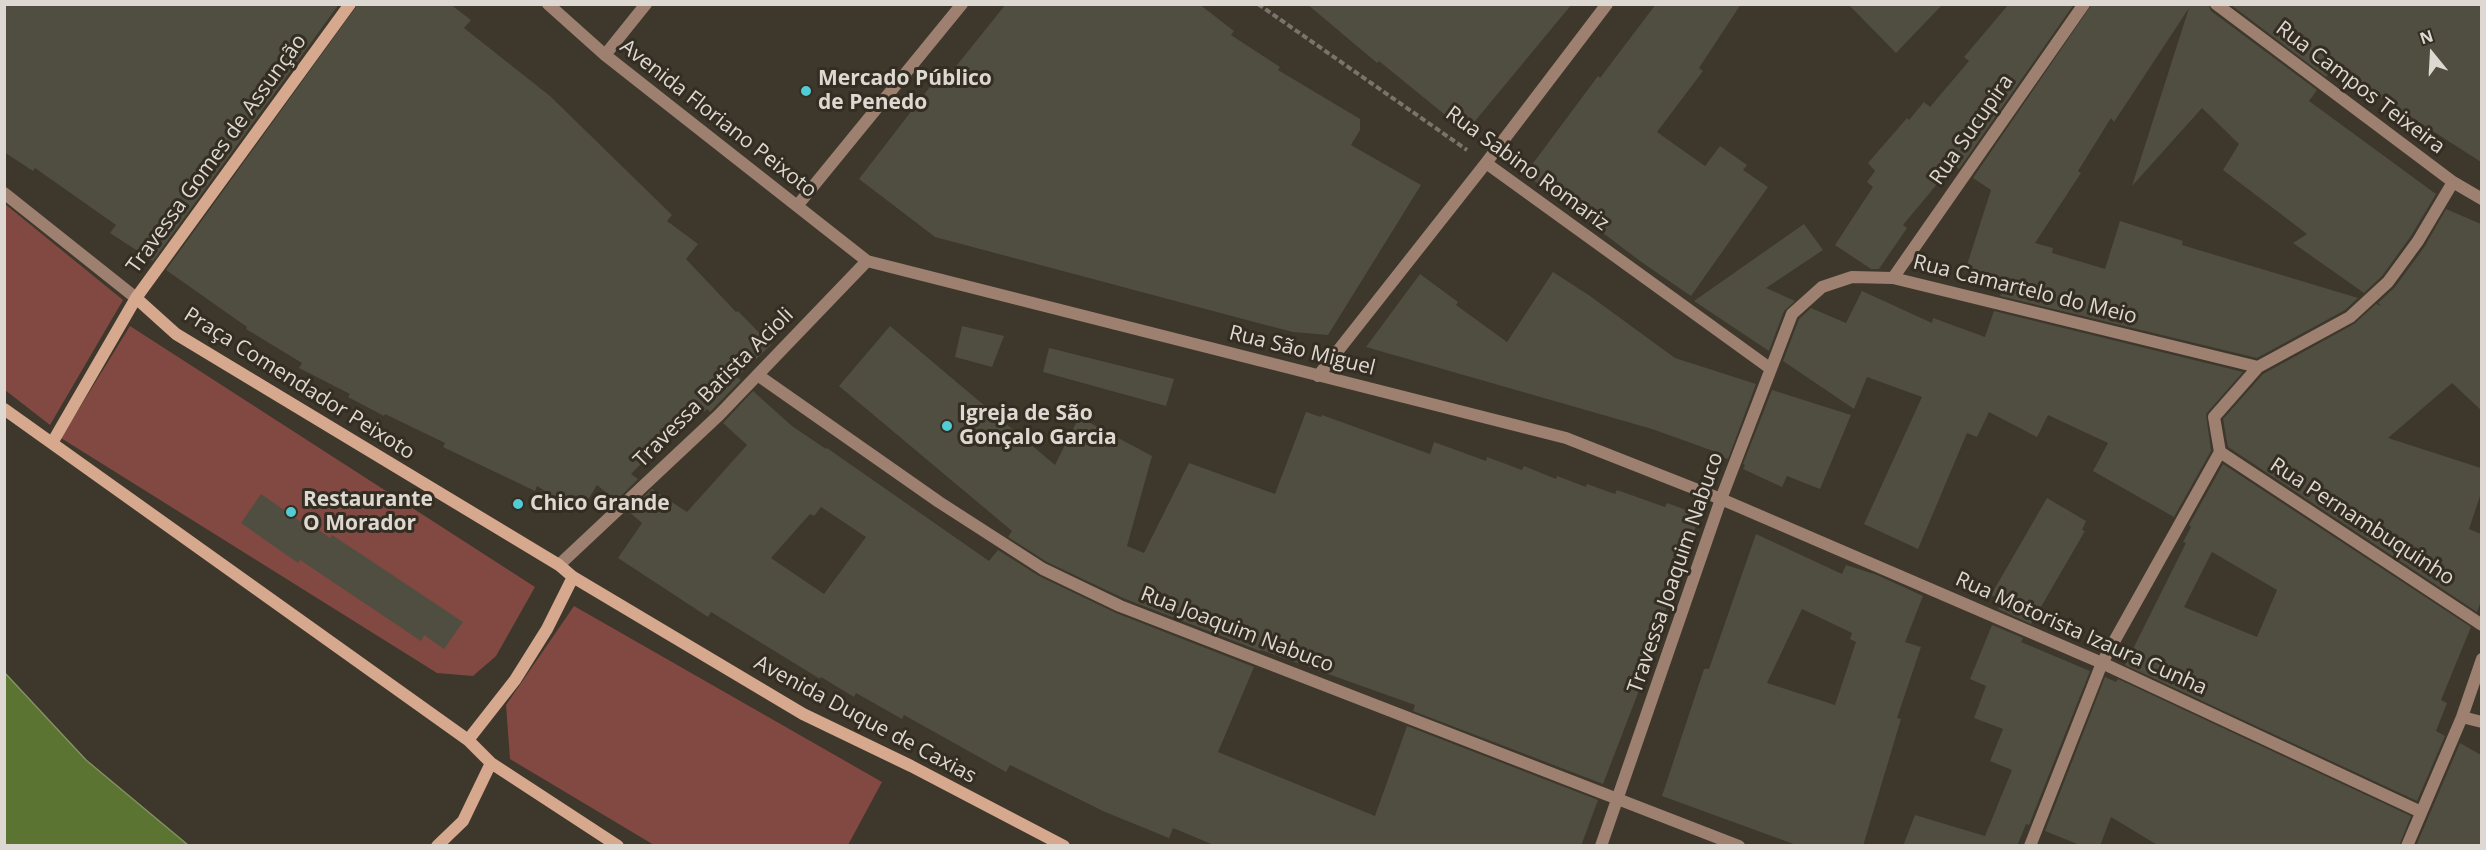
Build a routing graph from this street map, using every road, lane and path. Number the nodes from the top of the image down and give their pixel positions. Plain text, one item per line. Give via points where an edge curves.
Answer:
1 (350, 4) edge
2 (548, 4) edge
3 (646, 4) edge
4 (962, 4) edge
5 (1258, 4) edge
6 (1607, 4) edge
7 (2084, 4) edge
8 (2216, 4) edge
9 (605, 55) junction
10 (1486, 163) junction
11 (2453, 182) junction
12 (4, 193) edge
13 (2481, 199) edge
14 (797, 206) junction
15 (867, 261) junction
16 (1893, 278) junction
17 (136, 298) junction
18 (1792, 315) joint
19 (2258, 367) junction
20 (1770, 369) junction
21 (759, 376) junction
22 (1318, 376) junction
23 (4, 409) edge
24 (52, 443) junction
25 (2220, 452) junction
26 (1721, 499) junction
27 (560, 565) junction
28 (573, 577) junction
29 (2481, 625) edge
30 (2481, 658) edge
31 (2102, 663) junction
32 (2462, 717) junction
33 (2481, 722) edge
34 (468, 740) junction
35 (491, 763) junction
36 (1617, 799) junction
37 (2421, 812) junction
38 (437, 846) edge
39 (618, 846) edge
40 (1064, 846) edge
41 (1601, 846) edge
42 (1740, 846) edge
43 (2030, 846) edge
44 (2407, 846) edge

1 - 17 main road, Travessa Gomes de Assunção
2 - 9 street, Avenida Floriano Peixoto
3 - 9 street
4 - 14 street
5 - 10 path, Rua Sabino Romariz
6 - 10 street
7 - 16 street, Rua Sucupira
8 - 11 street, Rua Campos Teixeira
9 - 14 street, Avenida Floriano Peixoto
10 - 20 street, Rua Sabino Romariz
10 - 22 street
11 - 13 street, Rua Campos Teixeira
11 - 19 street via 2418,242 2388,282 2350,317
12 - 17 street, Praça Comendador Peixoto
14 - 15 street, Avenida Floriano Peixoto
15 - 21 street, Travessa Batista Acioli
15 - 22 street, Rua São Miguel
16 - 18 street, Rua Camartelo do Meio via 1852,277 1822,286
16 - 19 street, Rua Camartelo do Meio
17 - 24 main road, Travessa Gomes de Assunção
17 - 27 main road, Praça Comendador Peixoto via 176,334
18 - 20 street, Travessa Joaquim Nabuco
19 - 25 street via 2214,417
20 - 26 street, Travessa Joaquim Nabuco
21 - 27 street, Travessa Batista Acioli
21 - 36 street, Rua Joaquim Nabuco via 939,502 1043,569 1120,606
22 - 26 street, Rua São Miguel via 1566,438
23 - 24 main road
24 - 34 main road
25 - 29 street, Rua Pernambuquinho
25 - 31 street
26 - 31 street, Rua Motorista Izaura Cunha
26 - 36 street, Travessa Joaquim Nabuco
27 - 28 main road, Avenida Duque de Caxias
28 - 34 main road via 515,680
28 - 40 main road, Avenida Duque de Caxias via 803,714
30 - 32 street
31 - 37 street, Rua Motorista Izaura Cunha
31 - 43 street
32 - 33 street
32 - 37 street
34 - 35 main road
35 - 38 main road via 463,821
35 - 39 main road
36 - 41 street, Travessa Joaquim Nabuco
36 - 42 street, Rua Joaquim Nabuco
37 - 44 street

